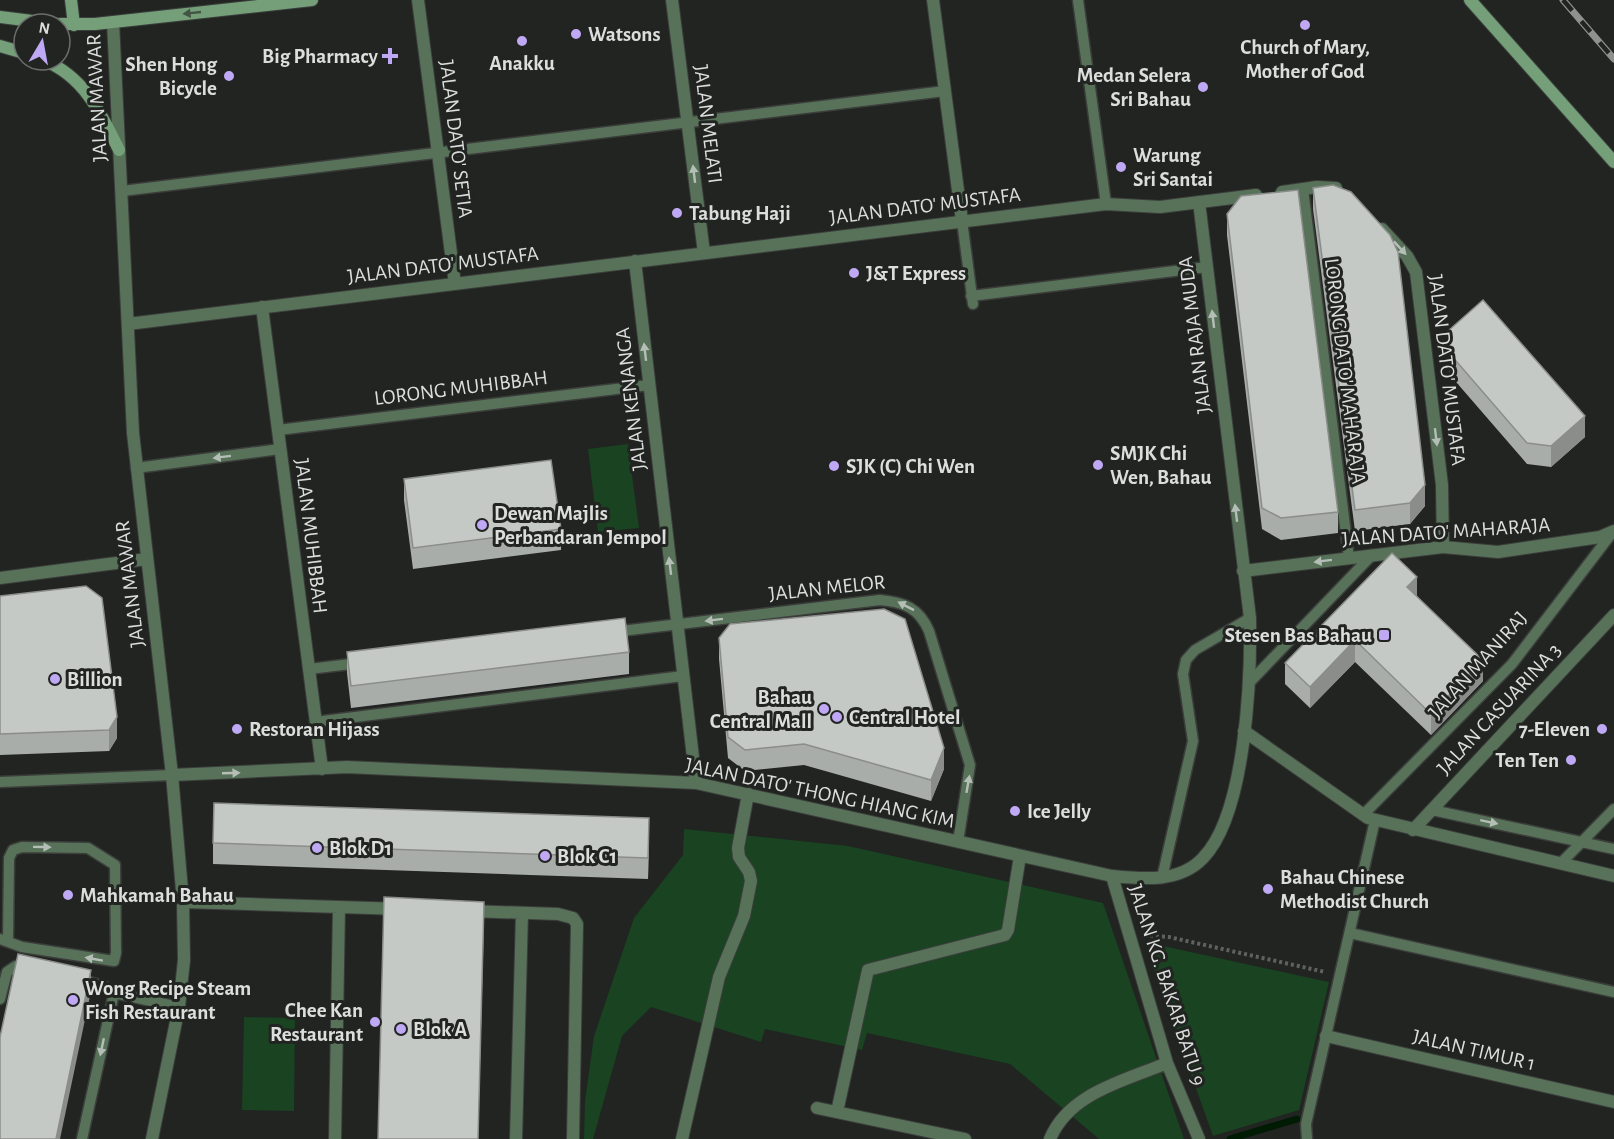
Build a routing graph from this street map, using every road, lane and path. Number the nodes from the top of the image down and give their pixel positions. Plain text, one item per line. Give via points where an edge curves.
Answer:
1 (70, 0) edge
2 (312, 0) edge
3 (418, 0) edge
4 (672, 0) edge
5 (933, 0) edge
6 (1077, 0) edge
7 (1470, 0) edge
8 (113, 22) junction
9 (74, 26) joint
10 (63, 72) edge
11 (945, 91) junction
12 (688, 122) junction
13 (119, 150) junction
14 (438, 153) junction
15 (1614, 162) edge
16 (1303, 189) junction
17 (122, 191) junction
18 (1351, 195) edge
19 (1199, 202) junction
20 (1106, 204) junction
21 (962, 221) junction
22 (1375, 221) edge
23 (705, 253) junction
24 (634, 261) junction
25 (1207, 267) junction
26 (455, 284) junction
27 (262, 307) junction
28 (128, 324) junction
29 (649, 385) junction
30 (278, 430) junction
31 (280, 449) junction
32 (136, 468) junction
33 (1613, 532) edge
34 (1443, 547) junction
35 (1372, 555) junction
36 (1349, 558) junction
37 (147, 559) junction
38 (1243, 571) junction
39 (0, 578) edge
40 (1614, 615) edge
41 (1250, 618) junction
42 (677, 625) junction
43 (606, 633) edge
44 (368, 662) edge
45 (309, 669) junction
46 (683, 676) junction
47 (1249, 683) junction
48 (315, 722) junction
49 (1244, 731) junction
50 (322, 769) junction
51 (172, 775) junction
52 (0, 782) edge
53 (696, 783) junction
54 (747, 794) junction
55 (1614, 809) edge
56 (1432, 810) junction
57 (1363, 815) junction
58 (1376, 820) junction
59 (1413, 830) junction
60 (958, 842) junction
61 (1581, 842) junction
62 (1614, 849) edge
63 (1020, 856) junction
64 (1561, 863) junction
65 (1112, 876) junction
66 (1614, 876) edge
67 (1162, 878) junction
68 (183, 902) junction
69 (339, 907) junction
70 (419, 909) edge
71 (453, 910) edge
72 (522, 913) junction
73 (1350, 933) junction
74 (1129, 934) junction
75 (4, 940) edge
76 (42, 971) edge
77 (64, 976) edge
78 (1340, 976) junction
79 (1614, 992) edge
80 (114, 993) junction
81 (0, 999) edge
82 (179, 1007) junction
83 (1326, 1036) junction
84 (1167, 1063) junction
85 (1614, 1102) edge
86 (817, 1108) dead end
87 (837, 1112) junction
88 (82, 1139) edge
89 (152, 1139) edge
90 (335, 1139) edge
91 (516, 1139) edge
92 (573, 1139) edge
93 (682, 1139) edge
94 (965, 1139) edge
95 (1050, 1139) edge
96 (1199, 1139) edge
97 (1307, 1139) edge

1 - 9 main road
2 -> 8 main road
3 - 14 street, JALAN DATO' SETIA
4 - 12 street, JALAN MELATI
5 - 11 street
6 - 20 lane
7 - 15 main road
8 - 9 main road
8 - 13 street, JALAN MAWAR
10 - 13 main road via 91,96
11 - 12 lane
11 - 21 street
12 - 14 lane
23 -> 12 street, JALAN MELATI
13 - 17 street, JALAN MAWAR
14 - 17 lane
14 - 26 street, JALAN DATO' SETIA
16 - 18 street, JALAN DATO' MUSTAFA via 1328,187
16 - 19 street, JALAN DATO' MUSTAFA
16 - 36 lane, LORONG DATO' MAHARAJA
17 - 28 street, JALAN MAWAR
19 - 20 street, JALAN DATO' MUSTAFA via 1160,207
19 - 25 street, JALAN RAJA MUDA
20 - 21 street, JALAN DATO' MUSTAFA
21 - 23 street, JALAN DATO' MUSTAFA
21 - 25 lane via 972,300
22 -> 34 street, JALAN DATO' MUSTAFA via 1407,256 1416,272 1442,485
23 - 24 street, JALAN DATO' MUSTAFA
24 - 26 street, JALAN DATO' MUSTAFA
29 -> 24 street, JALAN KENANGA
38 -> 25 street, JALAN RAJA MUDA
26 - 27 street, JALAN DATO' MUSTAFA
27 - 28 street, JALAN DATO' MUSTAFA
27 - 30 street, JALAN MUHIBBAH
28 - 32 street, JALAN MAWAR
29 - 30 lane, LORONG MUHIBBAH
42 -> 29 street, JALAN KENANGA
30 - 31 street, JALAN MUHIBBAH
31 -> 32 lane
31 - 45 street, JALAN MUHIBBAH
32 - 37 street, JALAN MAWAR
33 - 34 street, JALAN DATO' MAHARAJA via 1498,552
33 - 57 lane, JALAN MANIRAJ via 1512,664
34 - 35 street, JALAN DATO' MAHARAJA
35 - 36 street, JALAN DATO' MAHARAJA
35 - 47 lane
36 -> 38 street, JALAN DATO' MAHARAJA
37 - 39 street
37 - 51 street, JALAN MAWAR
38 - 41 street, JALAN RAJA MUDA
40 - 56 street, JALAN CASUARINA 3
41 - 47 street, JALAN RAJA MUDA
41 - 67 lane via 1196,651 1184,667 1193,741
42 - 43 lane, JALAN MELOR
42 - 46 street, JALAN KENANGA
60 -> 42 lane, JALAN MELOR via 970,765 929,631 912,607 880,600
44 - 45 lane
45 - 48 street, JALAN MUHIBBAH
46 - 48 lane
46 - 53 street, JALAN KENANGA
47 - 49 street, JALAN RAJA MUDA
48 - 50 street, JALAN MUHIBBAH
49 - 57 street
49 - 67 street, JALAN RAJA MUDA via 1230,803 1215,842 1203,859 1185,871
51 -> 50 street, JALAN DATO' THONG HIANG KIM
50 - 53 street, JALAN DATO' THONG HIANG KIM
51 - 52 lane
51 - 68 street, JALAN MAWAR
53 - 54 street, JALAN DATO' THONG HIANG KIM
54 - 60 street, JALAN DATO' THONG HIANG KIM
54 - 93 street via 738,848 751,881 744,916 719,977
55 - 61 lane
56 - 59 street, JALAN CASUARINA 3
56 -> 61 lane
57 - 58 street
58 - 59 street
58 - 73 lane
59 - 64 street
60 - 63 street, JALAN DATO' THONG HIANG KIM
61 - 62 lane
61 - 64 lane
63 - 65 street, JALAN DATO' THONG HIANG KIM
63 - 87 street via 1005,934 868,970
64 - 66 street
65 - 67 street, JALAN DATO' THONG HIANG KIM
65 - 74 street, JALAN KG. BAKAR BATU 9
68 - 69 street
68 - 82 street, JALAN MAWAR via 184,960
69 - 70 street
69 - 90 street
71 - 72 street
72 - 91 street
72 - 92 street via 566,915 577,924
73 - 78 lane
73 - 79 lane
74 - 78 path via 1169,936
74 - 84 street, JALAN KG. BAKAR BATU 9
75 -> 75 lane via 9,858 13,850 88,848 115,865 114,961 22,947
76 - 81 lane via 10,968
77 - 80 lane via 104,986
78 - 83 lane
80 - 82 lane
80 -> 88 lane
82 - 89 street, JALAN MAWAR
83 - 85 street, JALAN TIMUR 1
83 - 97 lane via 1306,1124
84 - 95 street via 1093,1094 1068,1110
84 - 96 street, JALAN KG. BAKAR BATU 9
86 - 87 street
87 - 94 street

